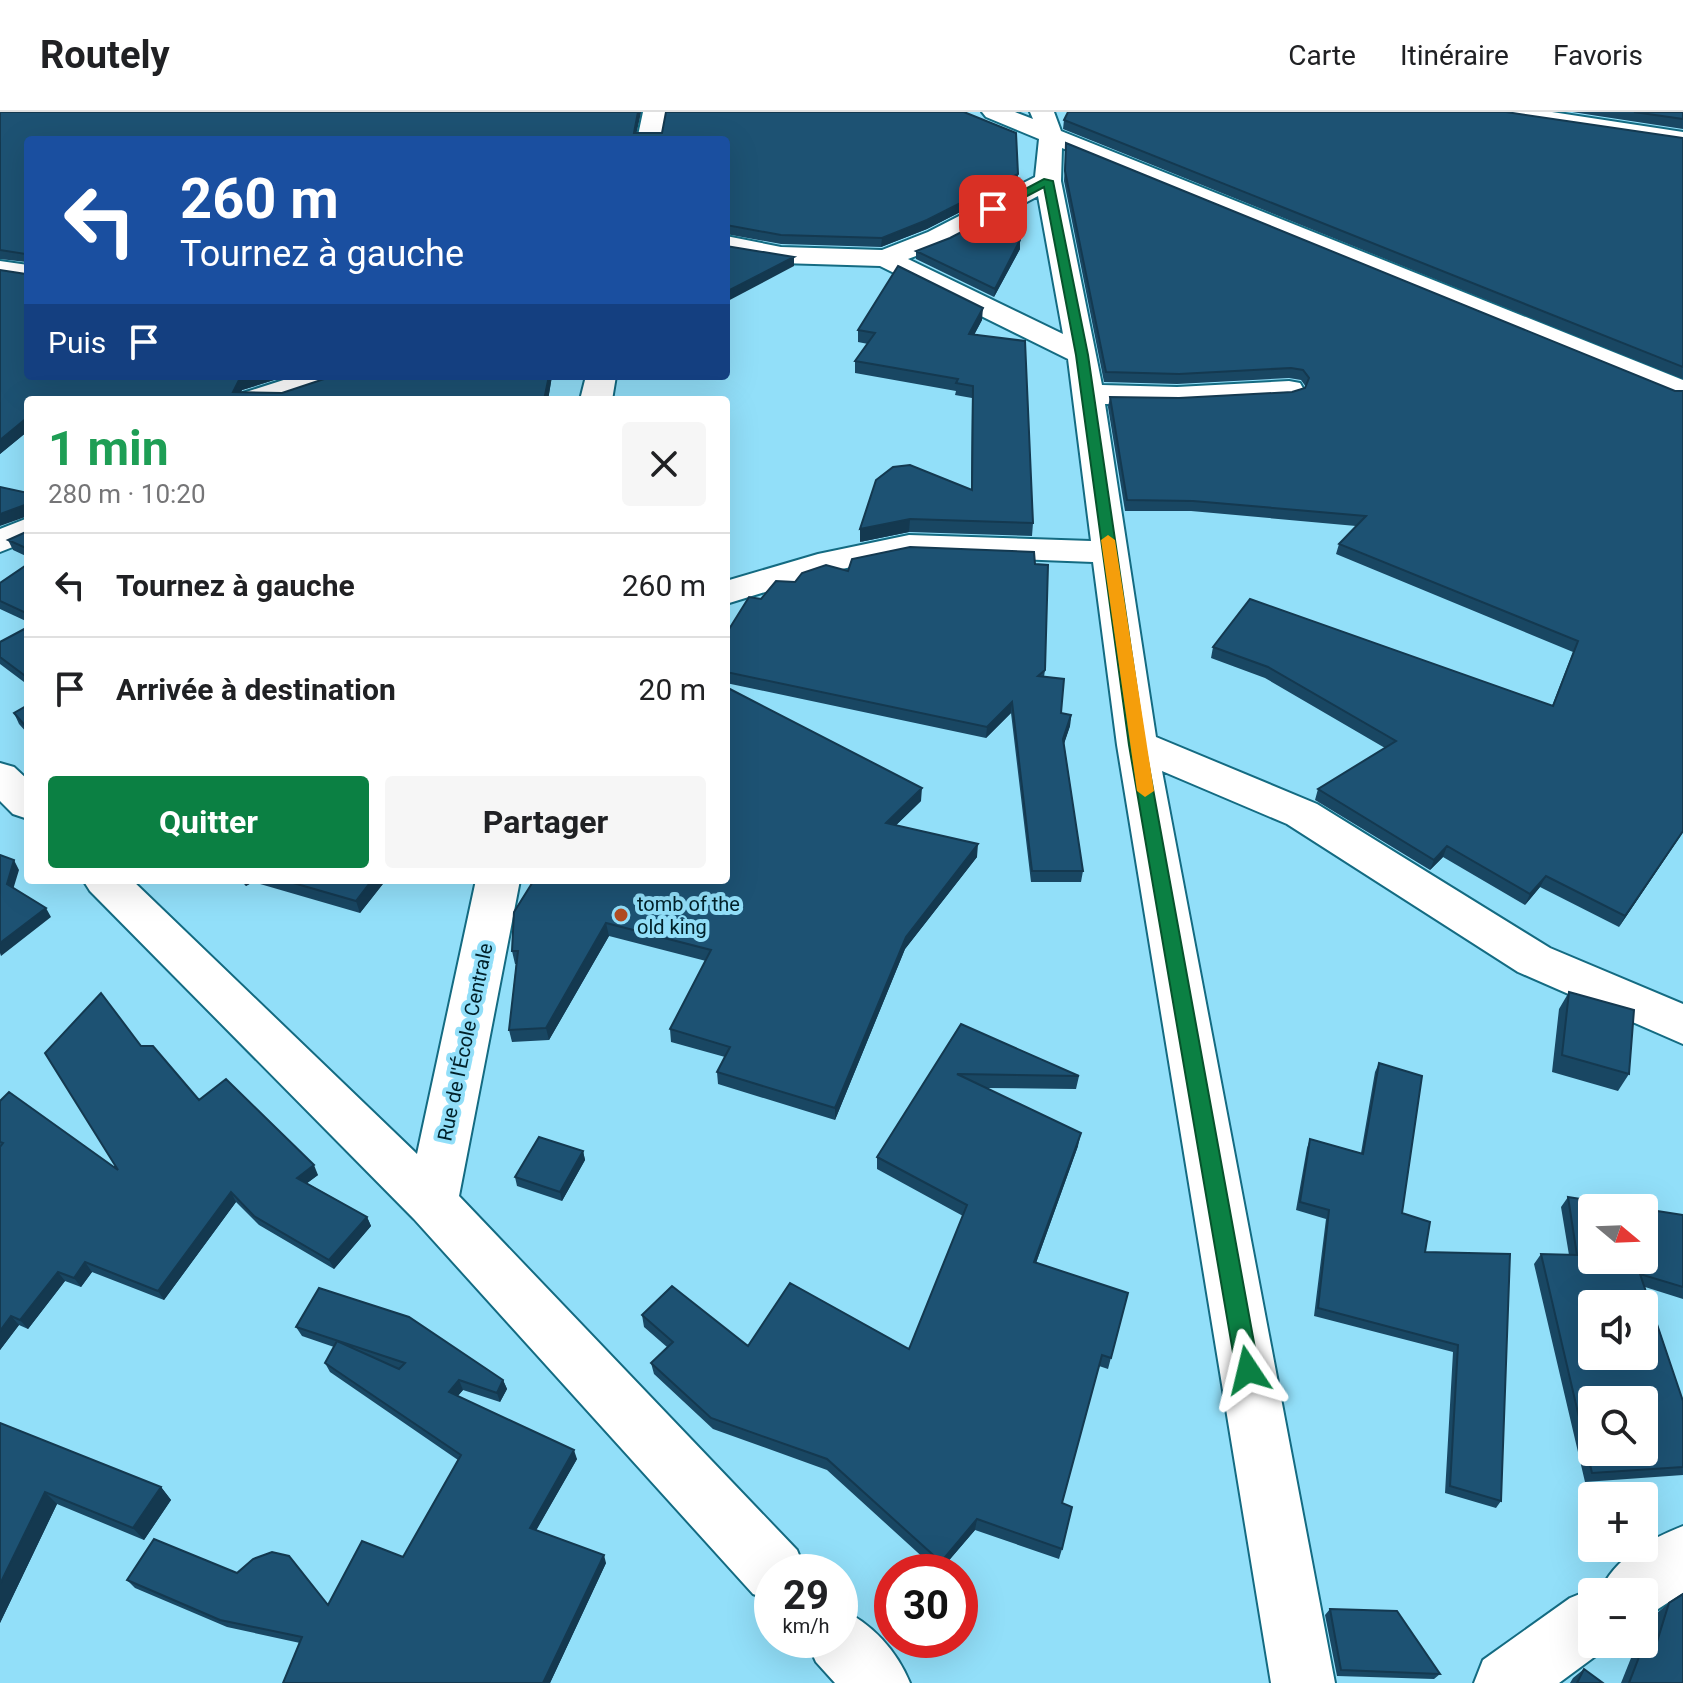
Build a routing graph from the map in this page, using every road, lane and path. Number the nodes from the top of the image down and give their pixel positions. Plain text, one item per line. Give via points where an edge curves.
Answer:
1 (655, 112) edge
2 (994, 112) edge
3 (1505, 112) edge
4 (1046, 124) edge
5 (650, 136) edge
6 (1683, 139) edge
7 (1048, 181) junction
8 (730, 245) edge
9 (885, 258) junction
10 (0, 269) edge
11 (24, 272) edge
12 (1085, 374) junction
13 (315, 380) edge
14 (1289, 390) edge
15 (1683, 391) edge
16 (266, 396) edge
17 (24, 530) edge
18 (0, 542) edge
19 (1110, 552) junction
20 (730, 592) edge
21 (1137, 745) junction
22 (0, 777) edge
23 (24, 800) edge
24 (109, 884) edge
25 (497, 884) edge
26 (1683, 1025) edge
27 (432, 1203) junction
28 (758, 1554) edge
29 (1683, 1556) edge
30 (1651, 1578) edge
31 (1578, 1630) edge
32 (855, 1658) edge
33 (878, 1683) edge
34 (1303, 1683) edge
35 (1506, 1683) edge

1 - 5 street
2 - 4 street
3 - 6 street
4 - 7 street
4 - 15 street
7 - 9 street via 938,238
7 - 12 street
8 - 9 street via 781,255
9 - 12 street
10 - 11 street
12 - 14 street via 1177,396
12 - 19 street
13 - 16 street
17 - 18 street
19 - 20 street via 909,545 830,561
19 - 21 street
21 - 26 street via 1302,814 1534,960
21 - 34 street
22 - 23 street
24 - 27 street
25 - 27 street, Rue de l'École Centrale
27 - 28 street
29 - 30 street
31 - 35 street
32 - 33 street

